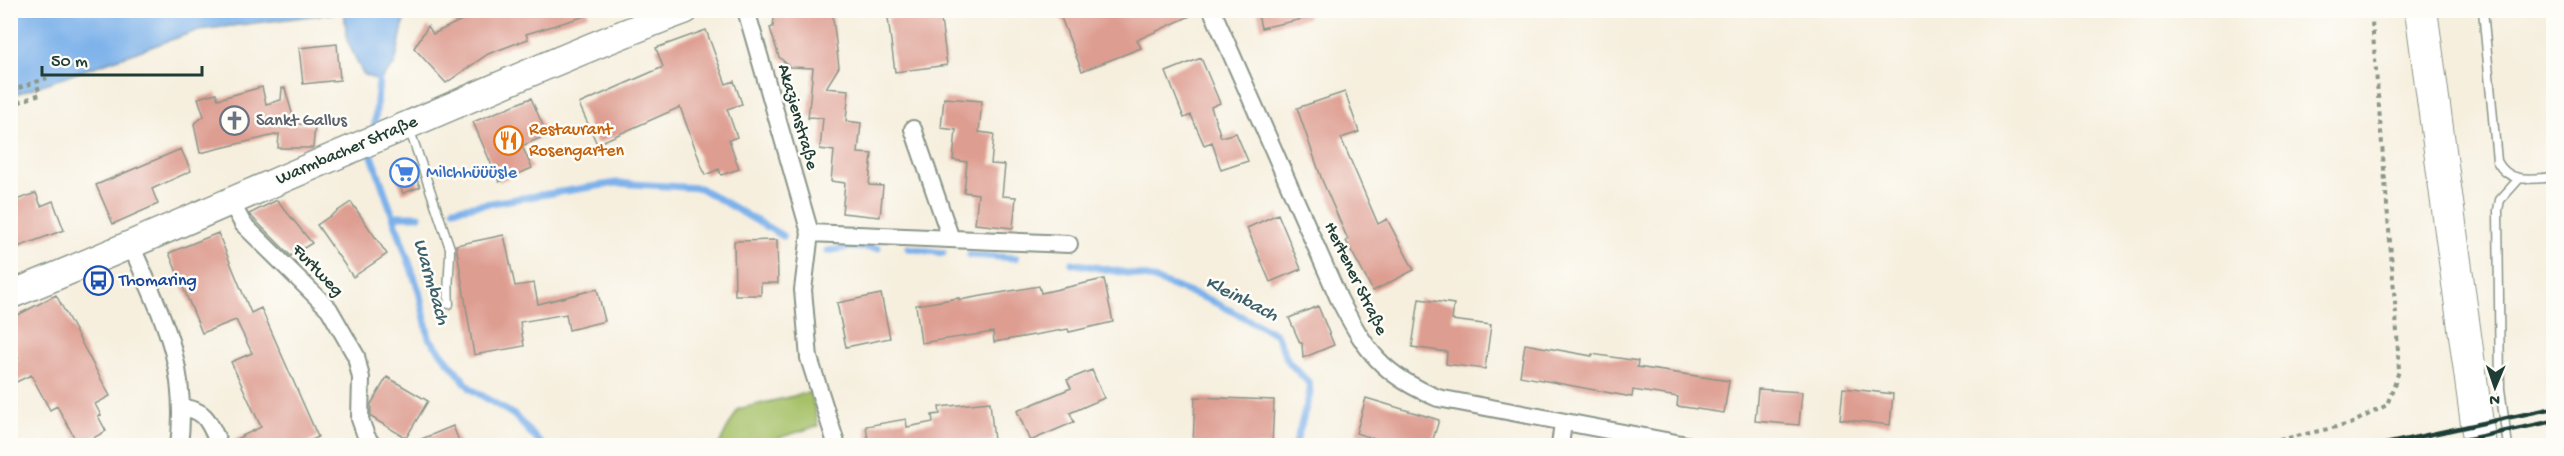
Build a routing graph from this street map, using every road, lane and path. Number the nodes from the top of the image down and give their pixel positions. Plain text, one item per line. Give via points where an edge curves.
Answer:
1 (685, 10) edge
2 (746, 10) edge
3 (1212, 10) edge
4 (2372, 10) edge
5 (2421, 10) edge
6 (2439, 10) edge
7 (2482, 10) edge
8 (46, 78) dead end
9 (36, 82) junction
10 (10, 91) edge
11 (10, 106) edge
12 (400, 128) junction
13 (912, 129) dead end
14 (2553, 177) edge
15 (2518, 180) junction
16 (231, 202) junction
17 (810, 233) junction
18 (951, 239) junction
19 (1069, 244) dead end
20 (130, 245) junction
21 (10, 295) edge
22 (449, 304) dead end
23 (182, 408) junction
24 (1563, 422) junction
25 (179, 446) edge
26 (220, 446) edge
27 (373, 446) edge
28 (837, 446) edge
29 (1560, 446) edge
30 (1692, 446) edge
31 (2253, 446) edge
32 (2480, 446) edge
33 (2491, 446) edge
34 (2508, 446) edge

1 - 12 main road, Warmbacher Straße
2 - 17 street, Akazienstraße
3 - 24 street, Hertener Straße via 1339,299 1372,355 1395,375 1438,398
4 - 31 path via 2398,370 2387,405 2349,424
5 - 32 highway
6 - 33 highway
7 - 15 lane via 2497,161 2502,172
8 - 9 path
9 - 10 path
9 - 11 path via 40,94
12 - 16 main road, Warmbacher Straße
12 - 22 lane via 450,248
13 - 18 street
14 - 15 lane
15 - 34 lane via 2500,200 2498,210 2500,389
16 - 20 main road, Warmbacher Straße
16 - 27 street, Furtweg via 243,224 329,309 356,356 361,378 360,419
17 - 18 street
17 - 28 street, Akazienstraße via 803,290 809,358
18 - 19 street
20 - 21 main road, Warmbacher Straße
20 - 23 street via 173,344
23 - 25 street
23 - 26 street via 195,408 207,418
24 - 29 street
24 - 30 street, Hertener Straße

